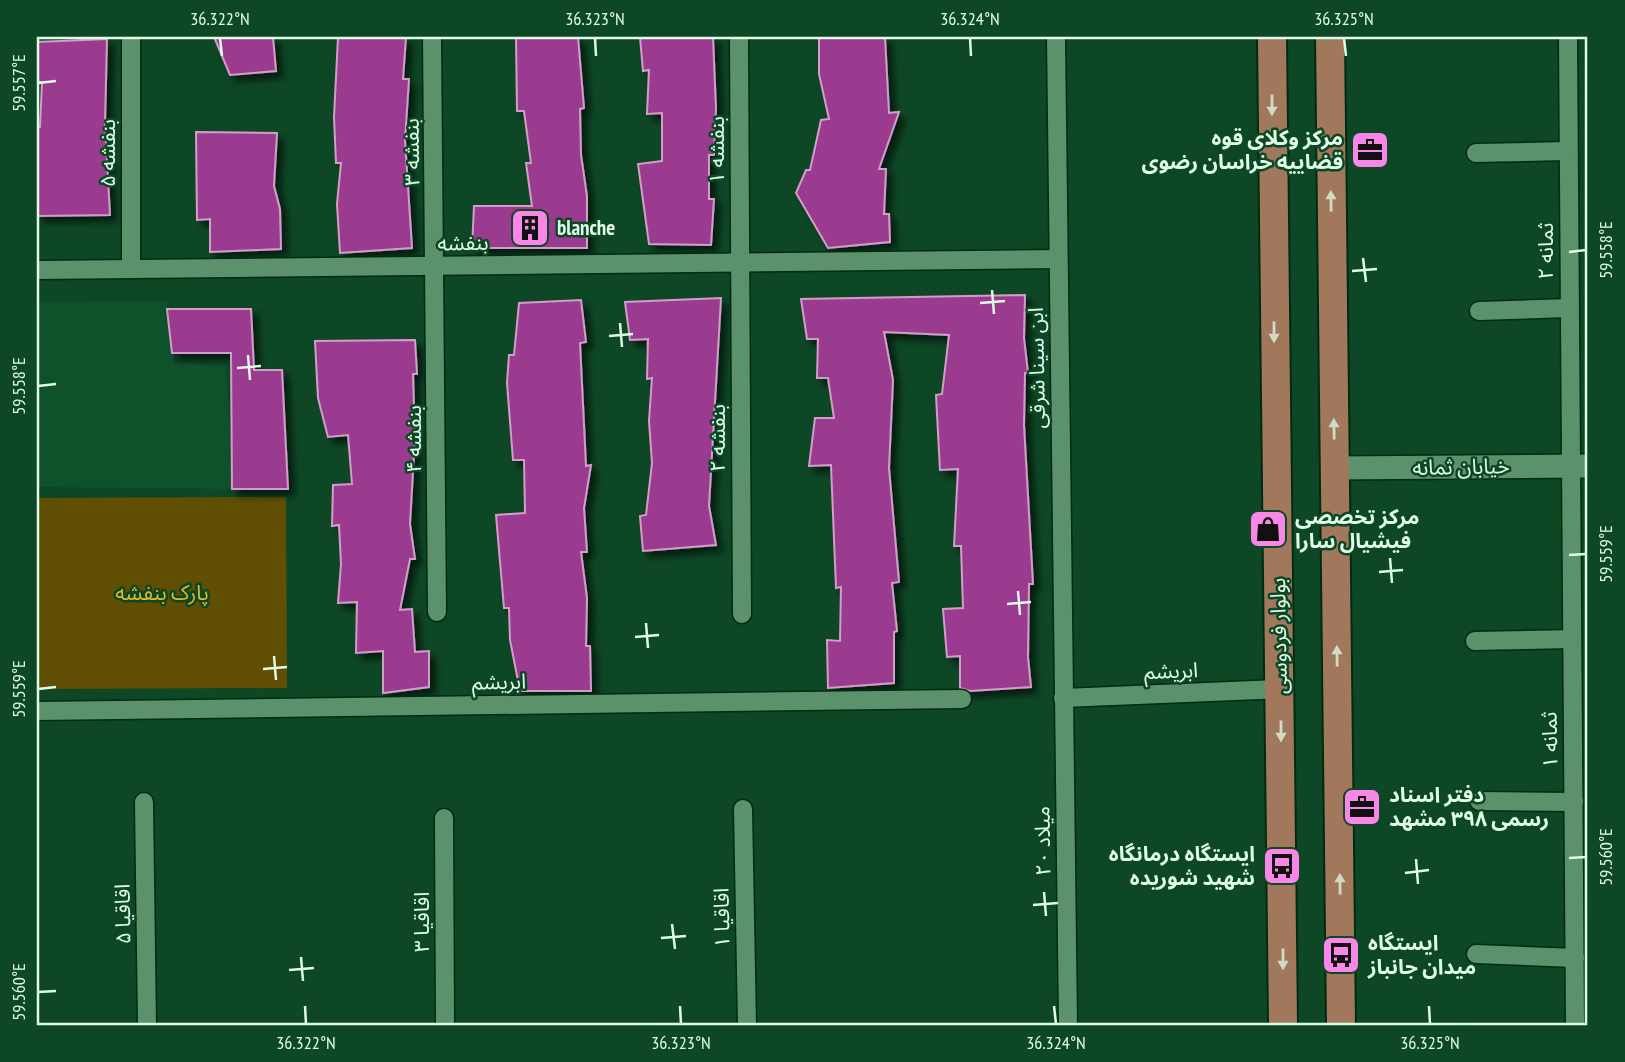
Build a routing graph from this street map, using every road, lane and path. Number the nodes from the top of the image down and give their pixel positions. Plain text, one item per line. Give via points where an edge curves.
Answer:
1 (131, 37) edge
2 (432, 37) edge
3 (738, 37) edge
4 (1056, 37) edge
5 (1272, 37) edge
6 (1329, 37) edge
7 (1567, 37) edge
8 (1568, 151) junction
9 (1476, 153) dead end
10 (1058, 259) junction
11 (740, 262) junction
12 (436, 266) junction
13 (131, 269) junction
14 (37, 271) edge
15 (1569, 308) junction
16 (1479, 311) dead end
17 (1580, 466) edge
18 (1334, 468) junction
19 (438, 612) dead end
20 (741, 614) dead end
21 (1572, 639) junction
22 (1475, 641) dead end
23 (1281, 689) junction
24 (1063, 698) junction
25 (962, 699) dead end
26 (37, 711) edge
27 (1479, 801) dead end
28 (144, 802) dead end
29 (1574, 802) junction
30 (743, 809) dead end
31 (444, 818) dead end
32 (1476, 954) dead end
33 (1575, 958) junction
34 (1580, 1017) edge
35 (147, 1025) edge
36 (445, 1025) edge
37 (747, 1025) edge
38 (1068, 1025) edge
39 (1283, 1025) edge
40 (1341, 1025) edge

1 - 13 street, بنفشه ۵
2 - 12 street, بنفشه ۳
3 - 11 street, بنفشه ۱
4 - 10 street, ابن سینا شرقی
5 -> 23 main road, بولوار فردوسی
18 -> 6 main road
7 - 8 street, ثمانه ۲
8 - 9 street
8 - 15 street, ثمانه ۲
10 - 11 street, بنفشه
10 - 24 street, ابن سینا شرقی
11 - 12 street, بنفشه
11 - 20 street, بنفشه ۲
12 - 13 street, بنفشه
12 - 19 street, بنفشه ۴
13 - 14 street, بنفشه
15 - 16 street
15 - 17 street, ثمانه ۲
17 - 18 street, خیابان ثمانه
17 - 21 street, ثمانه ۱
40 -> 18 main road
21 - 22 street
21 - 29 street, ثمانه ۱
23 - 24 street, ابریشم
23 -> 39 main road, بولوار فردوسی
24 - 38 street, میلاد ۲۰
25 - 26 street, ابریشم
27 - 29 street
28 - 35 street, اقاقیا ۵
29 - 33 street, ثمانه ۱
30 - 37 street, اقاقیا ۱
31 - 36 street, اقاقیا ۳
32 - 33 street
33 - 34 street, ثمانه ۱

